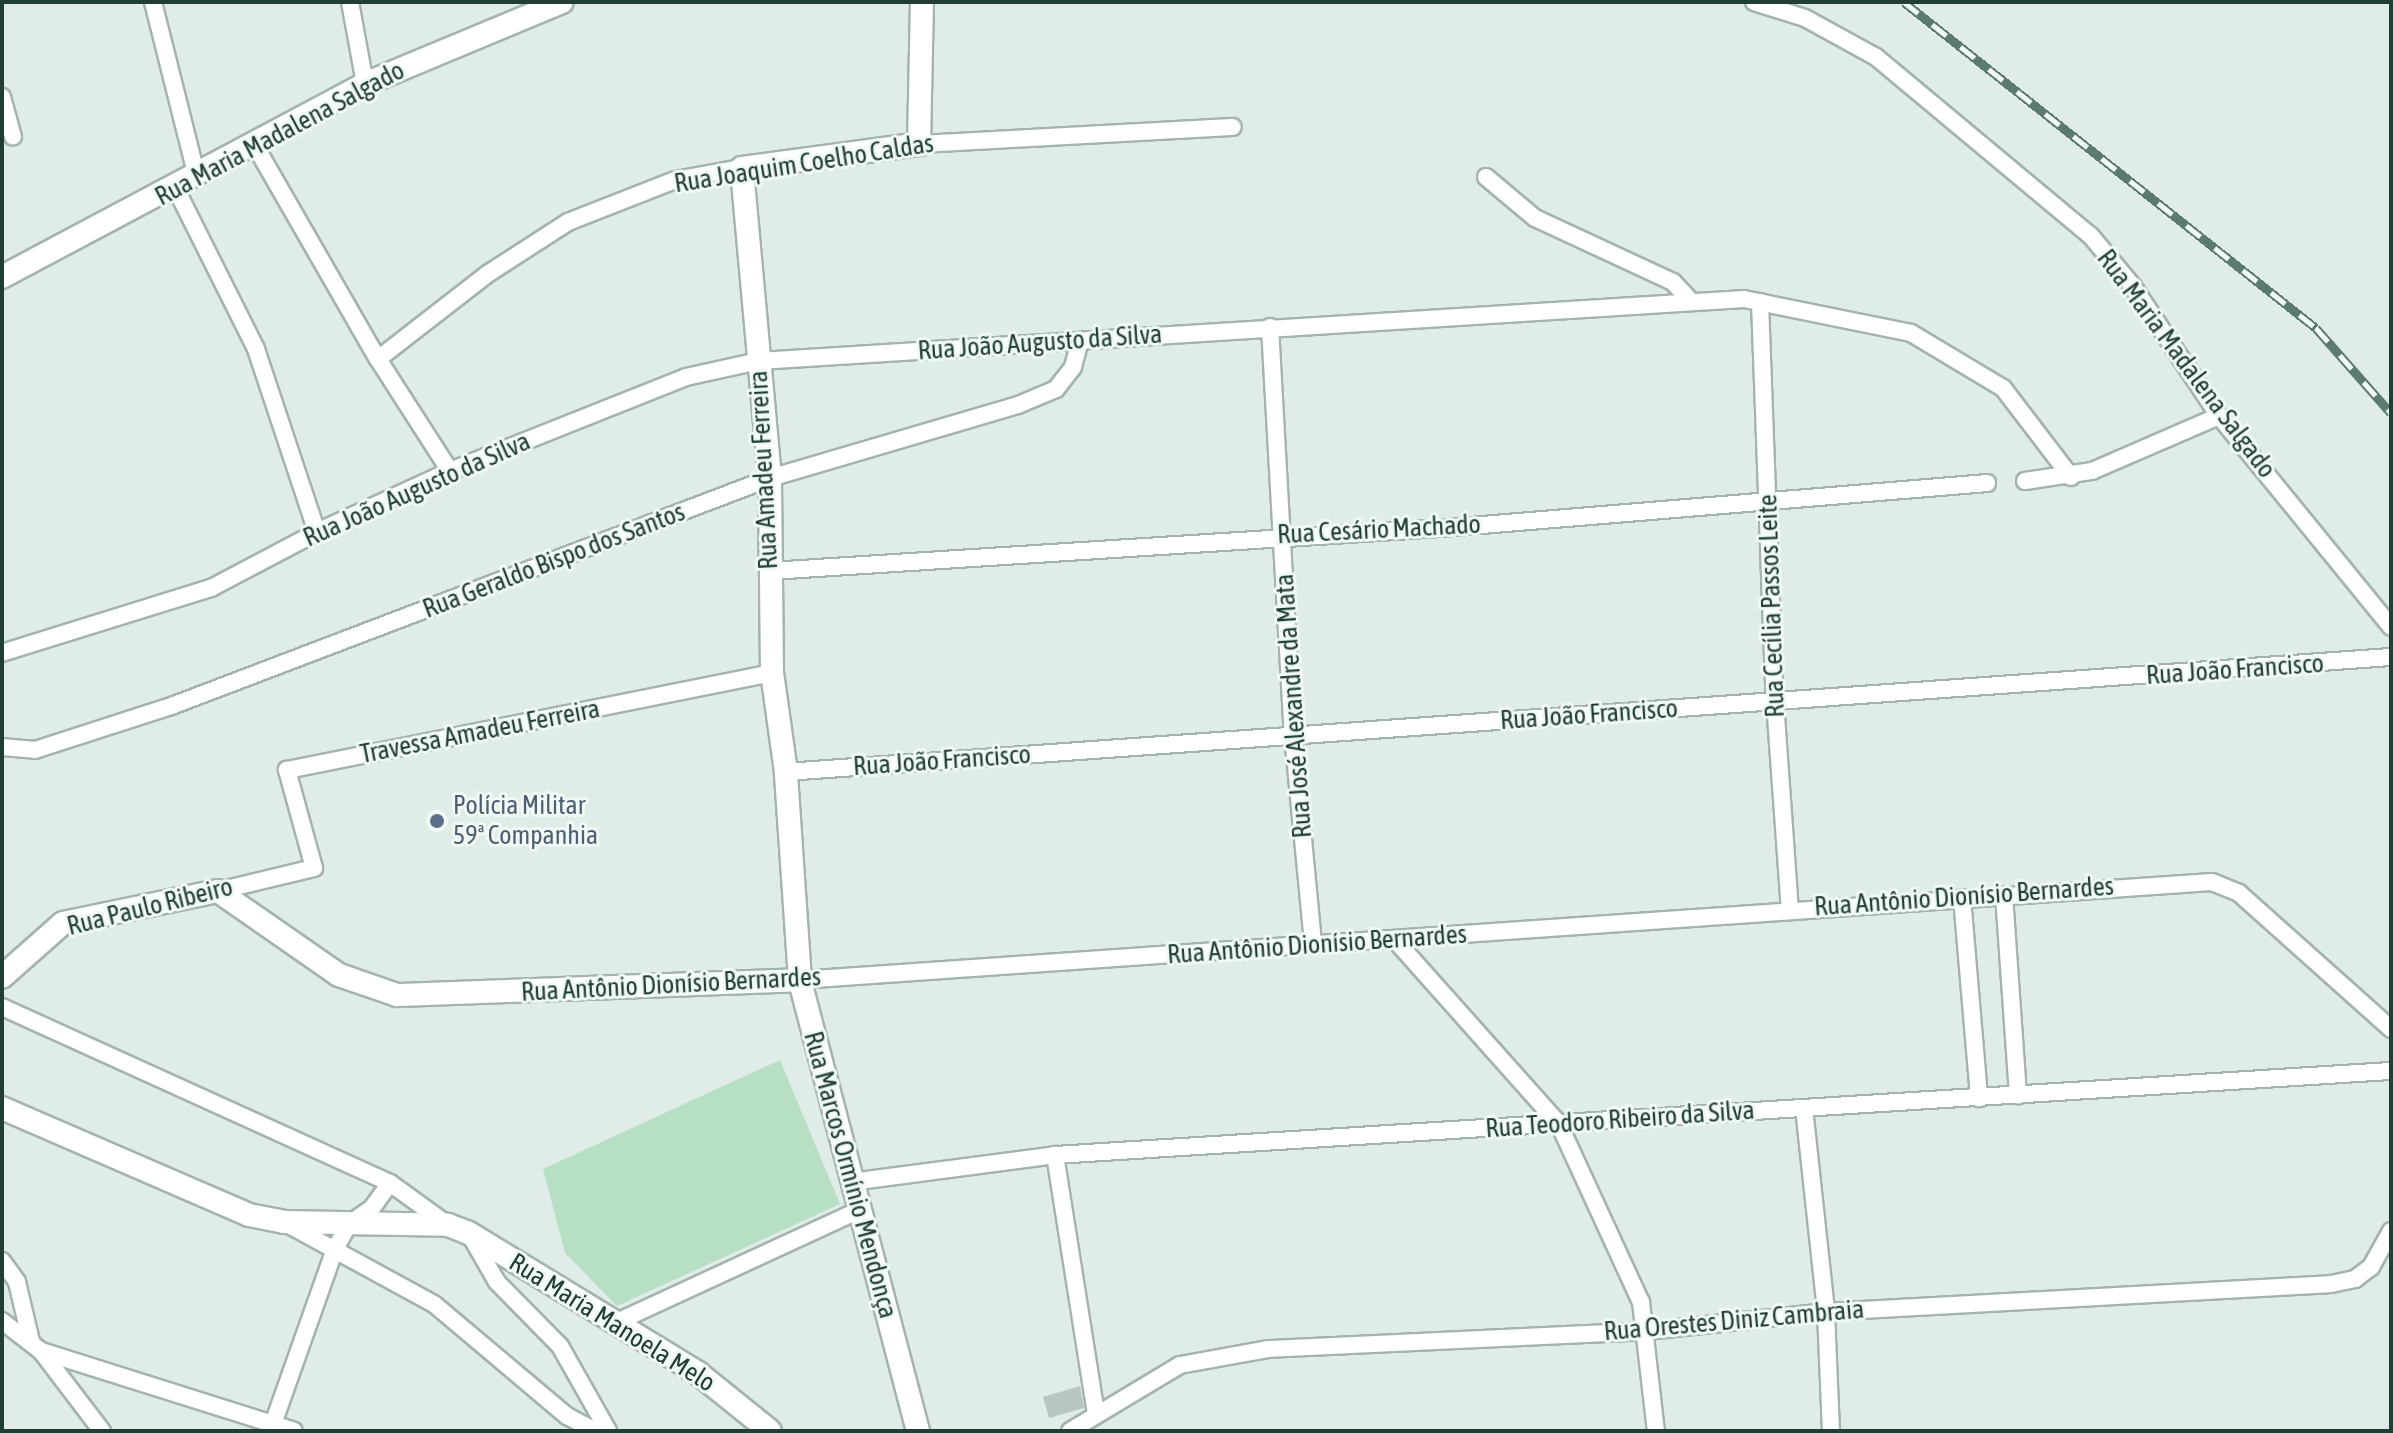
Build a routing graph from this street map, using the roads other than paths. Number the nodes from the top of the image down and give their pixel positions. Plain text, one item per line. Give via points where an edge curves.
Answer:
1 (153, 2) edge
2 (350, 2) edge
3 (922, 2) edge
4 (1754, 2) edge
5 (551, 3) edge
6 (365, 84) junction
7 (2, 97) edge
8 (1233, 127) dead end
9 (13, 137) dead end
10 (253, 142) junction
11 (919, 144) junction
12 (742, 168) junction
13 (197, 177) junction
14 (1486, 177) dead end
15 (176, 189) junction
16 (2, 277) edge
17 (1689, 299) junction
18 (1760, 302) junction
19 (1270, 327) junction
20 (1080, 341) junction
21 (378, 359) junction
22 (759, 361) junction
23 (2219, 416) junction
24 (450, 471) junction
25 (2071, 477) junction
26 (770, 478) junction
27 (2025, 481) dead end
28 (1987, 483) dead end
29 (1768, 498) junction
30 (317, 532) junction
31 (1282, 536) junction
32 (770, 571) junction
33 (2391, 627) edge
34 (2, 653) edge
35 (2391, 657) edge
36 (772, 673) junction
37 (1775, 702) junction
38 (1293, 735) junction
39 (2, 747) edge
40 (786, 772) junction
41 (314, 868) joint
42 (218, 891) junction
43 (2004, 895) junction
44 (1962, 898) junction
45 (1790, 909) junction
46 (1395, 940) junction
47 (1313, 941) junction
48 (2, 977) edge
49 (800, 980) junction
50 (2, 1007) edge
51 (2391, 1029) edge
52 (2391, 1071) edge
53 (2018, 1096) junction
54 (1979, 1098) junction
55 (2, 1108) edge
56 (1804, 1108) junction
57 (1559, 1124) junction
58 (1055, 1155) junction
59 (851, 1182) junction
60 (390, 1183) junction
61 (859, 1210) junction
62 (284, 1222) junction
63 (349, 1224) junction
64 (448, 1225) junction
65 (2391, 1231) edge
66 (469, 1233) junction
67 (335, 1249) junction
68 (2, 1261) edge
69 (1826, 1312) junction
70 (2, 1321) edge
71 (615, 1323) junction
72 (1648, 1331) junction
73 (36, 1346) junction
74 (1096, 1414) junction
75 (273, 1424) junction
76 (606, 1428) edge
77 (102, 1431) edge
78 (294, 1431) edge
79 (770, 1431) edge
80 (918, 1431) edge
81 (1070, 1431) edge
82 (1656, 1431) edge
83 (1831, 1431) edge

1 - 13 street
2 - 6 street
3 - 11 street
4 - 23 street, Rua Maria Madalena Salgado via 1805,18 1876,57 2090,235 2132,285
5 - 6 street, Rua Maria Madalena Salgado
6 - 10 street, Rua Maria Madalena Salgado
7 - 9 street
8 - 11 street, Rua Joaquim Coelho Caldas
10 - 13 street, Rua Maria Madalena Salgado
10 - 21 street
11 - 12 street, Rua Joaquim Coelho Caldas
12 - 21 street, Rua Joaquim Coelho Caldas via 675,180 568,222 489,273
12 - 22 street, Rua Amadeu Ferreira
13 - 15 street, Rua Maria Madalena Salgado
14 - 17 street via 1535,218 1673,282
15 - 16 street, Rua Maria Madalena Salgado
15 - 30 street via 256,349
17 - 18 street, Rua João Augusto da Silva
17 - 19 street, Rua João Augusto da Silva
18 - 25 street, Rua João Augusto da Silva via 1911,333 2003,388
18 - 29 street, Rua Cecília Passos Leite
19 - 20 street, Rua João Augusto da Silva
19 - 31 street, Rua José Alexandre da Mata
20 - 22 street, Rua João Augusto da Silva
20 - 26 street, Rua Geraldo Bispo dos Santos via 1073,367 1056,389
21 - 24 street
22 - 24 street, Rua João Augusto da Silva via 686,377
22 - 26 street, Rua Amadeu Ferreira
23 - 25 street
23 - 33 street, Rua Maria Madalena Salgado
24 - 30 street, Rua João Augusto da Silva
25 - 27 street
26 - 32 street, Rua Amadeu Ferreira
26 - 39 street, Rua Geraldo Bispo dos Santos via 174,705 35,750
28 - 29 street, Rua Cesário Machado
29 - 31 street, Rua Cesário Machado via 1458,527
29 - 37 street, Rua Cecília Passos Leite
30 - 34 street, Rua João Augusto da Silva via 211,588
31 - 32 street, Rua Cesário Machado
31 - 38 street, Rua José Alexandre da Mata
32 - 36 street, Rua Amadeu Ferreira
35 - 37 street, Rua João Francisco
36 - 40 street, Rua Amadeu Ferreira
36 - 41 street, Travessa Amadeu Ferreira via 287,770
37 - 38 street, Rua João Francisco
37 - 45 street, Rua Cecília Passos Leite
38 - 40 street, Rua João Francisco
38 - 47 street, Rua José Alexandre da Mata
40 - 49 street, Rua Marcos Ormínio Mendonça
41 - 42 street, Rua Paulo Ribeiro
42 - 48 street, Rua Paulo Ribeiro via 63,923
42 - 49 street, Rua Antônio Dionísio Bernardes via 339,975 397,995
43 - 44 street, Rua Antônio Dionísio Bernardes
43 - 51 street, Rua Antônio Dionísio Bernardes via 2193,882 2228,885
43 - 53 street
44 - 45 street, Rua Antônio Dionísio Bernardes
44 - 54 street
45 - 46 street, Rua Antônio Dionísio Bernardes
46 - 47 street, Rua Antônio Dionísio Bernardes
46 - 57 street
47 - 49 street, Rua Antônio Dionísio Bernardes
49 - 59 street, Rua Marcos Ormínio Mendonça
50 - 60 street
52 - 53 street, Rua Teodoro Ribeiro da Silva
53 - 54 street, Rua Teodoro Ribeiro da Silva
54 - 56 street, Rua Teodoro Ribeiro da Silva
55 - 62 street via 249,1215
56 - 57 street, Rua Teodoro Ribeiro da Silva
56 - 69 street
57 - 58 street, Rua Teodoro Ribeiro da Silva
57 - 72 street via 1641,1302
58 - 59 street, Rua Teodoro Ribeiro da Silva
58 - 74 street
59 - 61 street, Rua Marcos Ormínio Mendonça
60 - 63 street via 372,1208
60 - 64 street
61 - 71 street
61 - 80 street, Rua Marcos Ormínio Mendonça
62 - 63 street
62 - 67 street
63 - 64 street
63 - 67 street
64 - 66 street, Rua Maria Manoela Melo
65 - 69 street, Rua Orestes Diniz Cambraia via 2371,1267 2355,1279 2331,1284
66 - 71 street, Rua Maria Manoela Melo
66 - 76 street via 497,1282 568,1357
67 - 75 street
67 - 76 street via 434,1304 567,1416 593,1430
68 - 73 street via 17,1282
69 - 72 street, Rua Orestes Diniz Cambraia
69 - 83 street
70 - 73 street
71 - 79 street, Rua Maria Manoela Melo via 698,1373
72 - 74 street, Rua Orestes Diniz Cambraia via 1268,1349 1180,1365
72 - 82 street
73 - 75 street
73 - 77 street
74 - 81 street, Rua Orestes Diniz Cambraia
75 - 78 street

